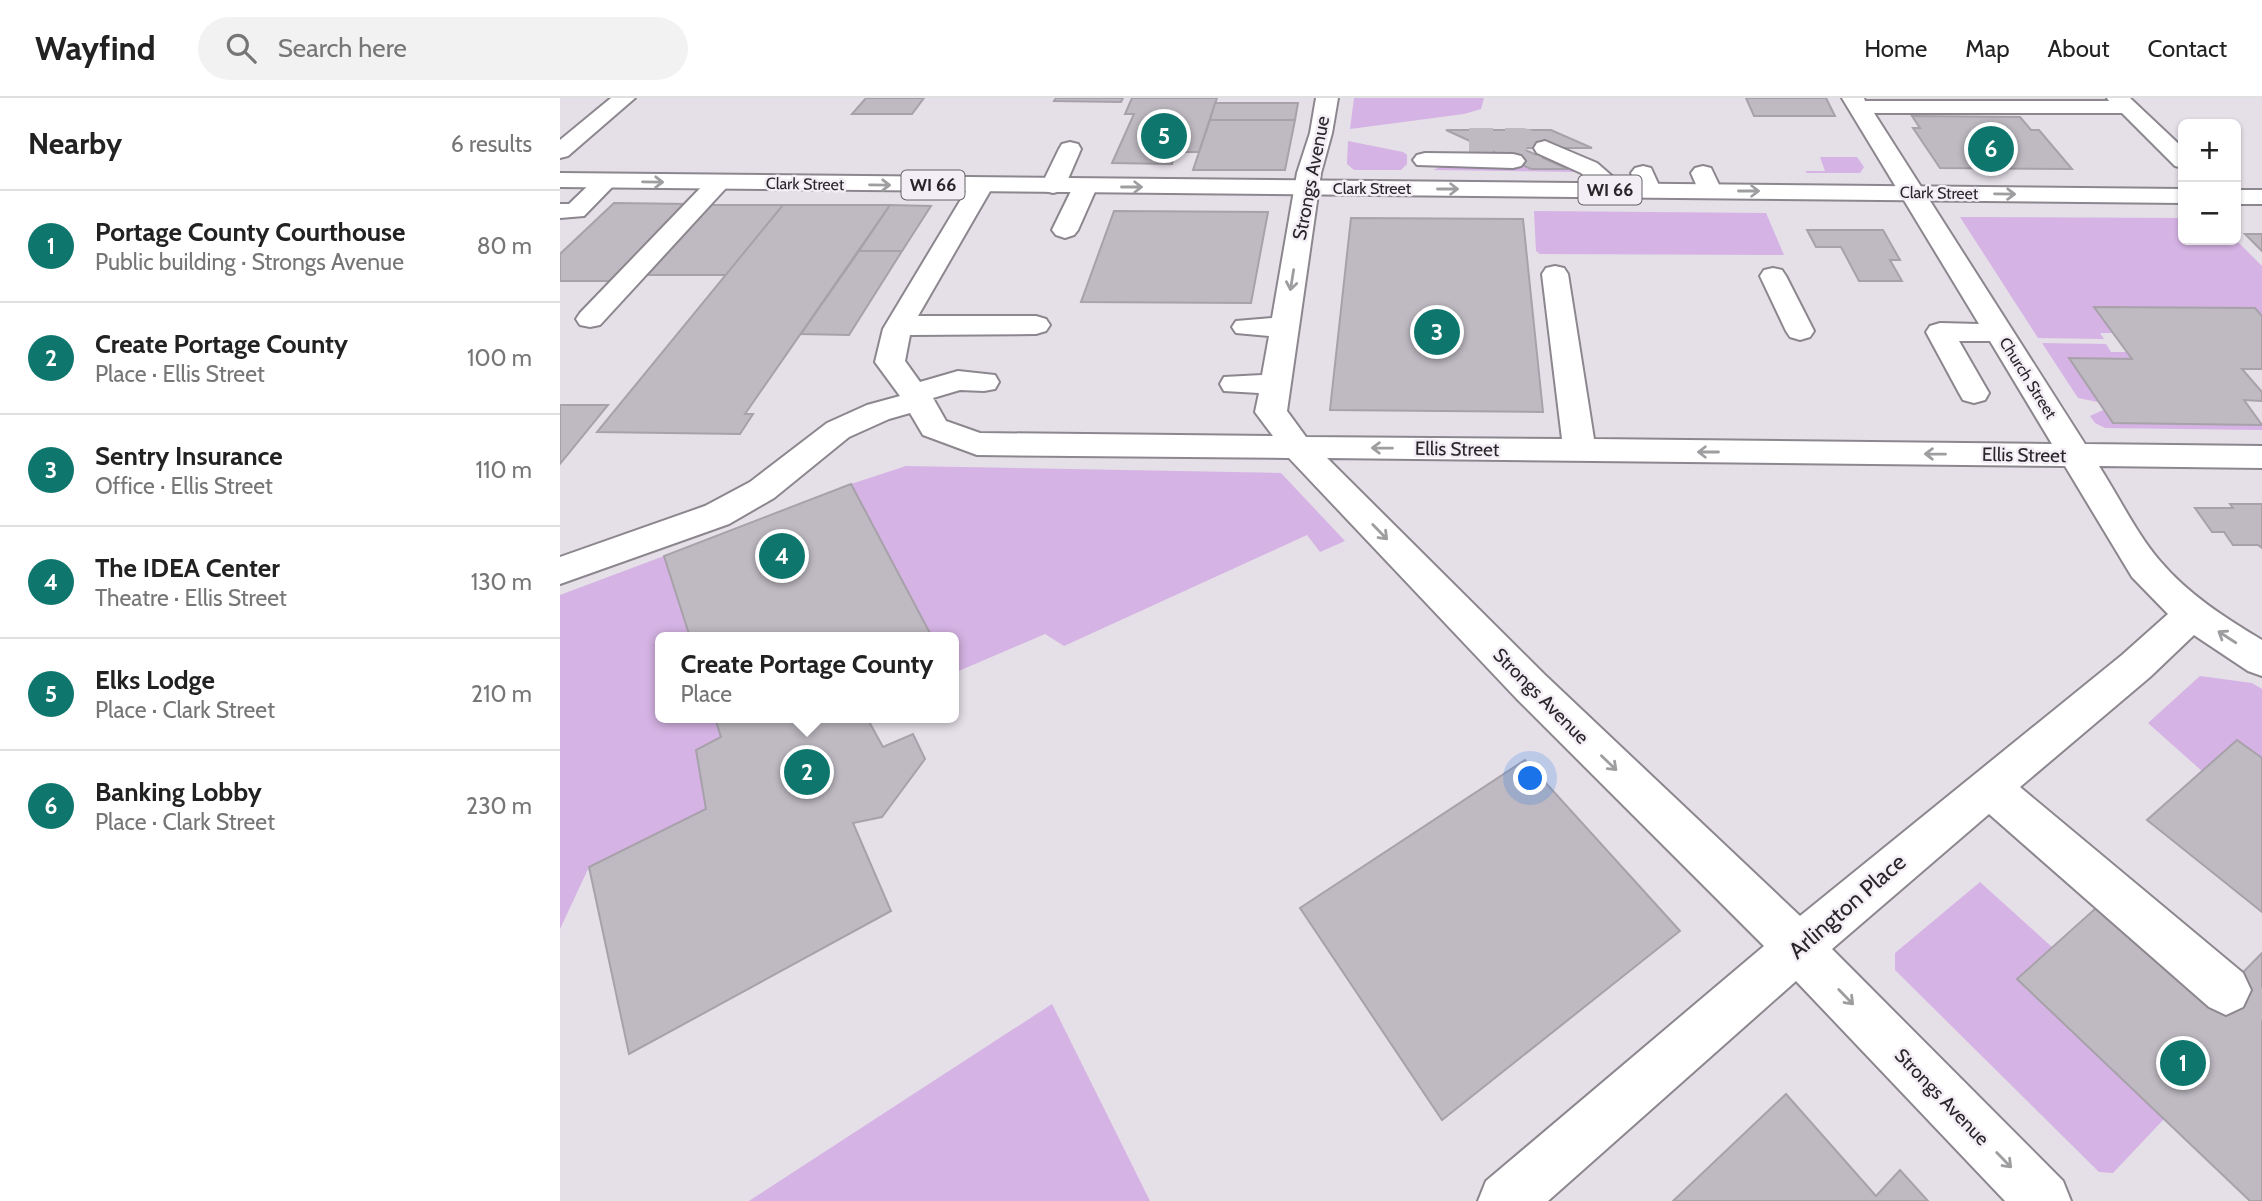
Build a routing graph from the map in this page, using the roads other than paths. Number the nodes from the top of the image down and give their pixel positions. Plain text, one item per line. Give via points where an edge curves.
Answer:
1 (1327, 98) edge
2 (1855, 102) edge
3 (2122, 102) edge
4 (609, 112) edge
5 (1070, 149) dead end
6 (560, 151) edge
7 (1524, 153) junction
8 (2178, 156) edge
9 (560, 180) edge
10 (606, 181) junction
11 (718, 183) junction
12 (981, 186) junction
13 (1053, 187) junction
14 (1085, 187) junction
15 (1307, 188) junction
16 (1616, 190) junction
17 (1913, 193) junction
18 (2178, 196) edge
19 (2241, 197) edge
20 (2262, 197) edge
21 (560, 211) edge
22 (1065, 230) dead end
23 (1555, 274) dead end
24 (1773, 276) dead end
25 (590, 319) dead end
26 (1036, 325) dead end
27 (1246, 327) dead end
28 (1285, 327) junction
29 (897, 329) junction
30 (1800, 331) dead end
31 (2000, 333) junction
32 (984, 382) dead end
33 (1235, 384) dead end
34 (1276, 384) junction
35 (1974, 393) dead end
36 (916, 398) junction
37 (1298, 448) junction
38 (1580, 450) junction
39 (2077, 456) junction
40 (2262, 457) edge
41 (560, 571) edge
42 (2192, 614) junction
43 (2262, 660) edge
44 (1990, 788) junction
45 (1798, 948) junction
46 (2226, 990) tunnel mouth
47 (1506, 1201) edge
48 (2043, 1201) edge

1 - 15 street, Strongs Avenue
2 - 3 street
2 - 17 street, Church Street
3 - 8 street
4 - 6 street
5 - 13 street
7 - 7 street via 1427,150
7 - 16 street via 1589,169
9 - 10 street, Clark Street / WI 66
10 -> 11 street, Clark Street / WI 66
10 - 21 street via 575,211
11 -> 12 street, Clark Street / WI 66
11 - 25 street
12 - 13 street, Clark Street / WI 66
12 - 29 street, Ellis Street via 935,288
13 - 14 street, Clark Street / WI 66
14 -> 15 street, Clark Street / WI 66
14 - 22 street
15 -> 16 street, Clark Street / WI 66
15 -> 28 street, Strongs Avenue
16 -> 17 street, Clark Street / WI 66 via 1646,181
17 -> 18 street, Clark Street / WI 66
17 - 31 street, Church Street
19 - 20 street
23 - 38 street
24 - 30 street
26 - 29 street via 917,324
27 - 28 street
28 - 34 street, Strongs Avenue
29 - 36 street, Ellis Street via 890,362
31 - 35 street via 1941,332
31 - 39 street, Church Street
32 - 36 street via 958,380
33 - 34 street
34 - 37 street, Strongs Avenue via 1271,412
36 - 37 street, Ellis Street via 934,428 977,444
36 - 41 street via 838,430 762,490 717,515
38 -> 37 street, Ellis Street
37 -> 45 street, Strongs Avenue via 1530,687
39 -> 38 street, Ellis Street
39 - 40 street, Ellis Street
39 - 42 street, Church Street via 2145,568
43 -> 42 street, Church Street
42 - 44 street, Arlington Place
44 - 45 street, Arlington Place
44 - 46 street
45 - 47 street, Arlington Place
45 -> 48 street, Strongs Avenue

